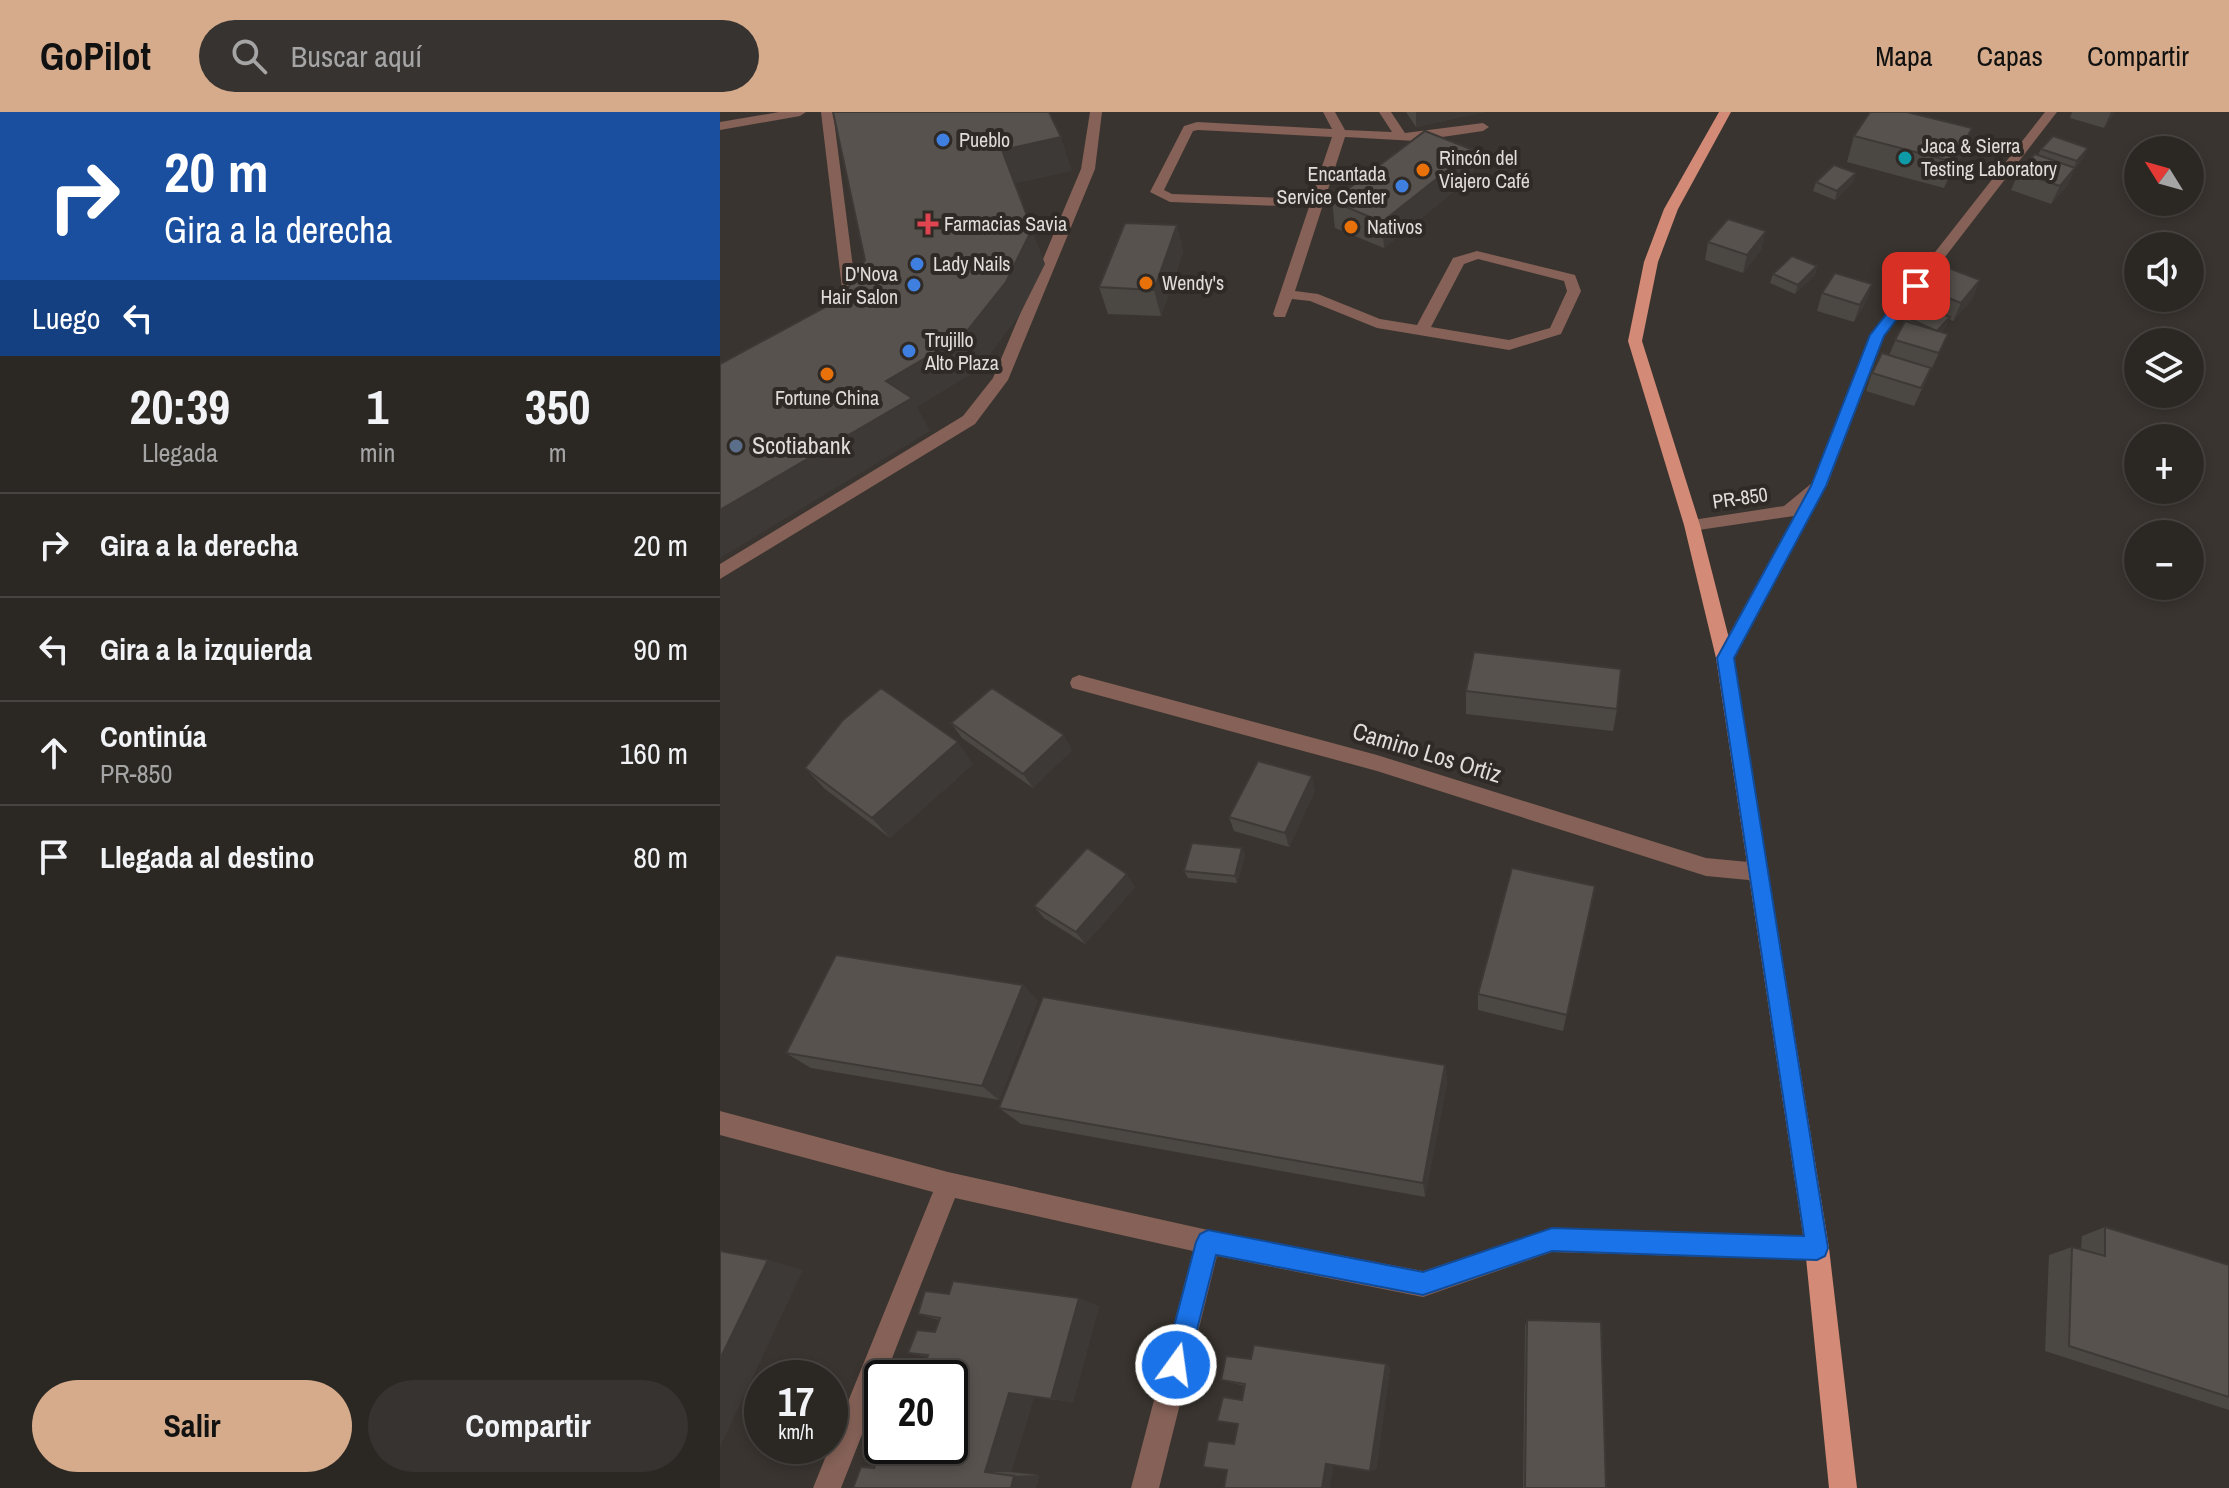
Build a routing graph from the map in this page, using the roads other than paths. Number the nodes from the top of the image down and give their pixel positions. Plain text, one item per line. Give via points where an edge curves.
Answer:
1 (800, 112) edge
2 (827, 112) edge
3 (1096, 112) edge
4 (1329, 112) edge
5 (1385, 112) edge
6 (1725, 112) edge
7 (2051, 112) edge
8 (720, 126) edge
9 (1483, 127) dead end
10 (1340, 132) junction
11 (1401, 136) junction
12 (1317, 203) junction
13 (1286, 294) junction
14 (1280, 314) dead end
15 (850, 327) edge
16 (1422, 330) junction
17 (1819, 486) junction
18 (1692, 525) junction
19 (720, 572) edge
20 (1725, 658) junction
21 (1079, 683) dead end
22 (1759, 872) junction
23 (720, 1123) edge
24 (948, 1184) junction
25 (1208, 1242) junction
26 (1817, 1248) junction
27 (827, 1488) edge
28 (1145, 1488) edge
29 (1843, 1488) edge

1 - 8 street
2 - 15 street
3 - 19 street via 1083,183 1000,380 969,420
4 - 10 street
5 - 11 street
6 - 18 main road via 1671,209 1651,262 1635,341
7 - 17 street, PR-850 / PR-850 via 1877,335
9 - 11 street
10 - 11 street
10 - 12 street
10 - 12 street via 1197,126 1188,129 1157,192 1170,198
12 - 13 street
13 - 14 street
13 - 16 street via 1313,297 1377,323
16 - 16 street via 1509,345 1556,331 1574,291 1570,278 1468,256 1458,261
17 - 18 street, PR-850 / PR-850 via 1789,511
17 - 20 street
18 - 20 main road
20 - 22 main road
21 - 22 street, Camino Los Ortiz via 1377,763 1706,867
22 - 26 main road
23 - 24 street
24 - 25 street
24 - 27 street
25 - 26 street via 1423,1284 1552,1240
25 - 28 street
26 - 29 main road

